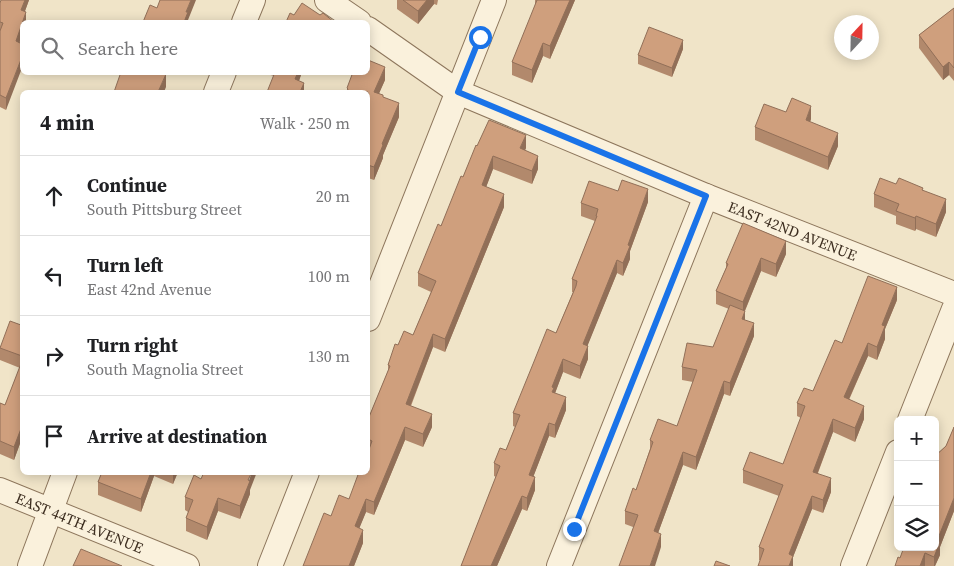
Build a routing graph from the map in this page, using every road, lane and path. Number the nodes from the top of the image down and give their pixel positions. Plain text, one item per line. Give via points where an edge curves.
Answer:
1 (253, 0) edge
2 (327, 0) edge
3 (494, 0) edge
4 (245, 20) edge
5 (356, 20) edge
6 (370, 30) edge
7 (223, 75) edge
8 (217, 90) edge
9 (458, 92) junction
10 (706, 196) junction
11 (954, 294) edge
12 (954, 309) edge
13 (370, 314) edge
14 (912, 416) edge
15 (894, 461) edge
16 (65, 475) edge
17 (306, 475) edge
18 (0, 490) edge
19 (50, 511) junction
20 (30, 566) edge
21 (187, 566) edge
22 (270, 566) edge
23 (559, 566) edge
24 (853, 566) edge

1 - 4 street
2 - 5 street
3 - 9 street
6 - 9 street, EAST 42ND AVENUE
7 - 8 street
9 - 10 street, EAST 42ND AVENUE
9 - 13 street
10 - 11 street, EAST 42ND AVENUE
10 - 23 street
12 - 14 street
15 - 24 street
16 - 19 street
17 - 22 street
18 - 19 street, EAST 44TH AVENUE
19 - 20 street
19 - 21 street, EAST 44TH AVENUE

